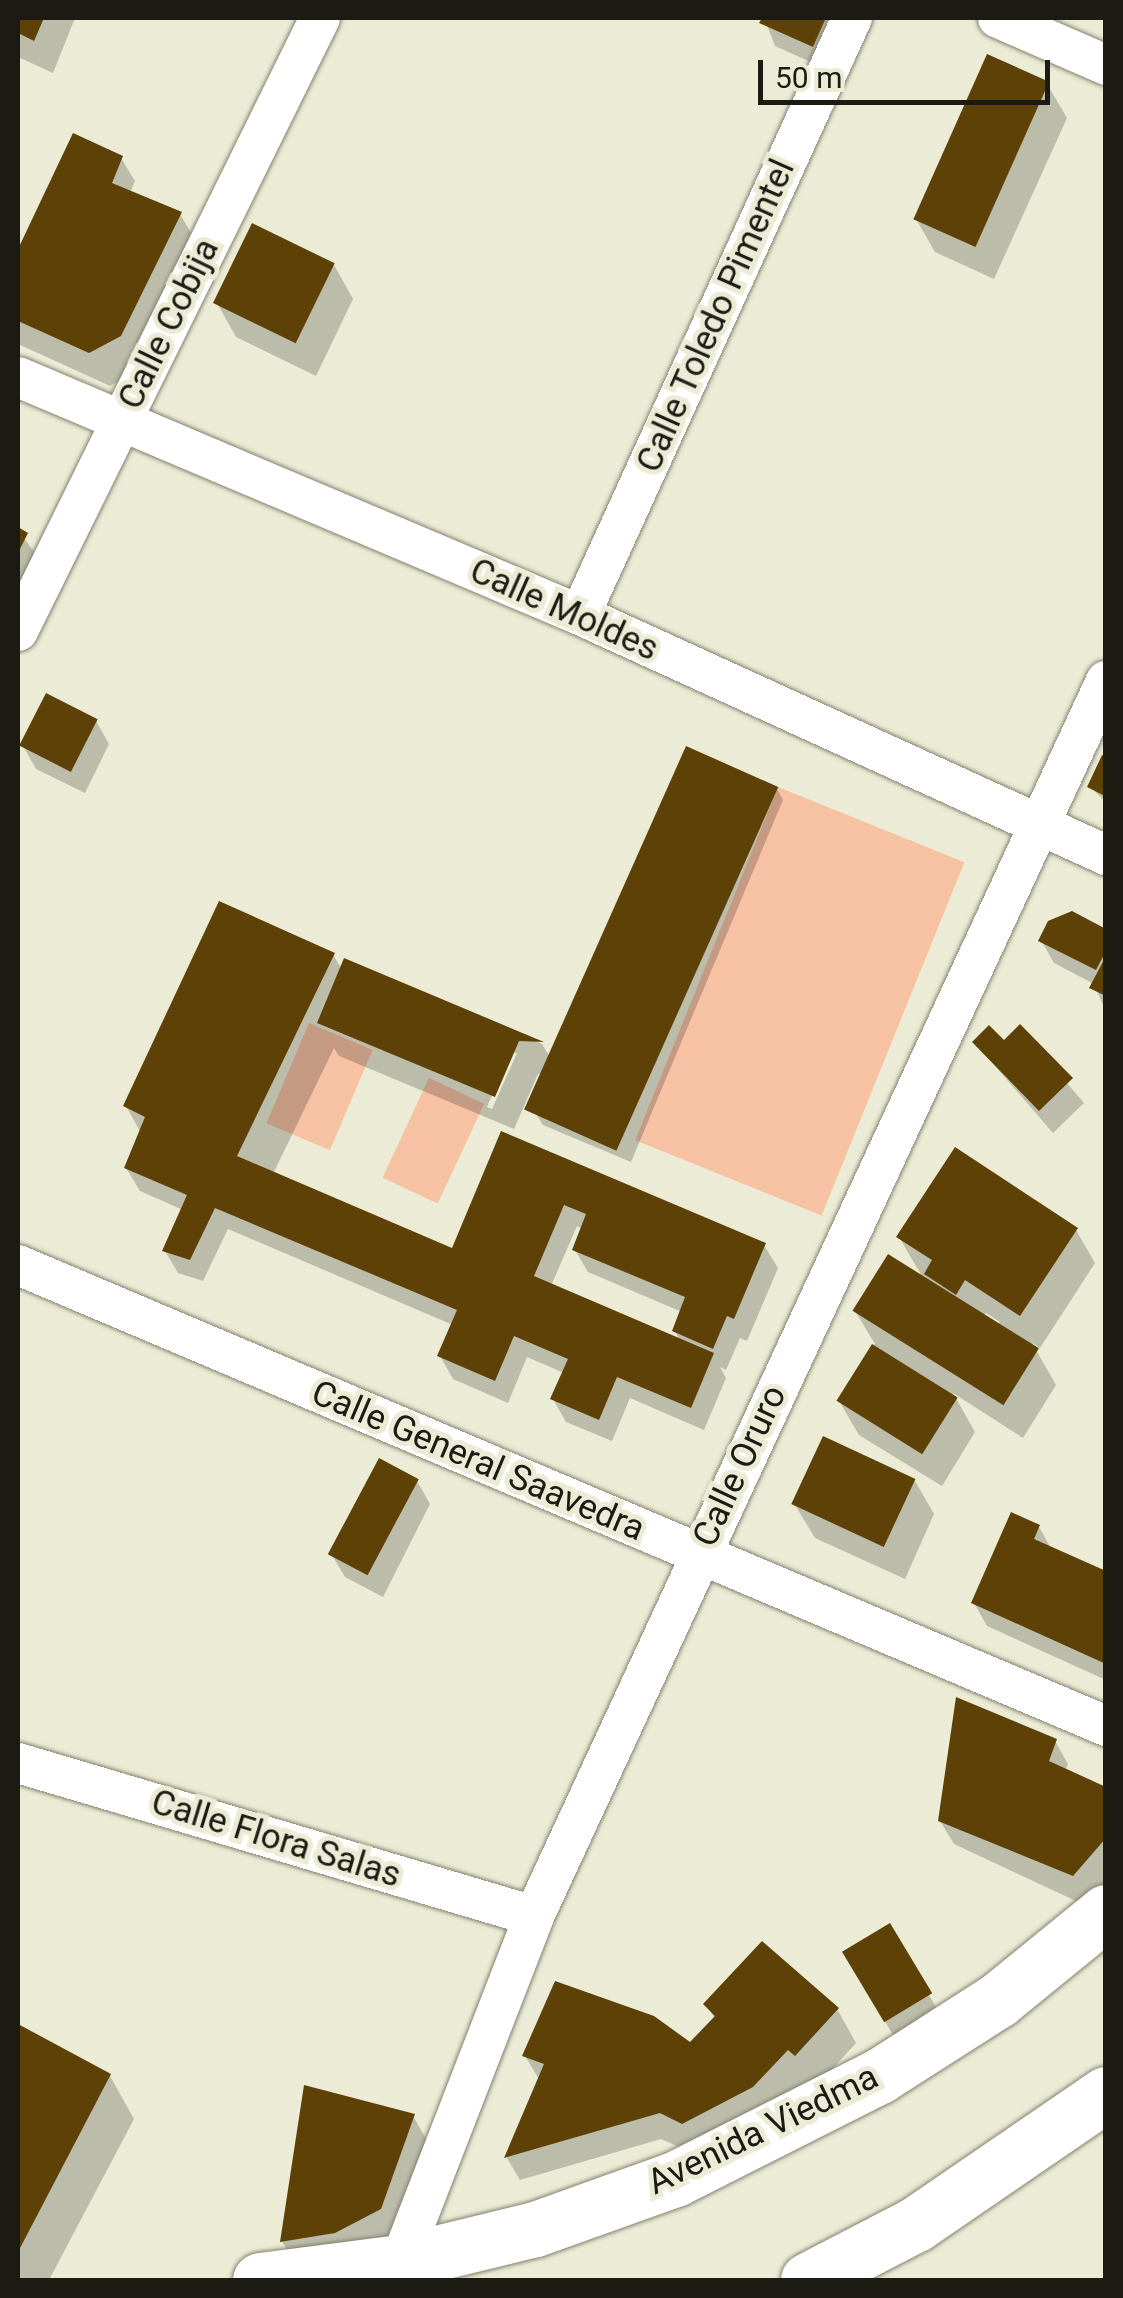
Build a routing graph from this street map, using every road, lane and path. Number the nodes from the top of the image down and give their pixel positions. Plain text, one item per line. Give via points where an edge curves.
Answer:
1 (320, 18) edge
2 (852, 18) edge
3 (998, 18) edge
4 (1106, 65) edge
5 (18, 376) edge
6 (121, 421) junction
7 (580, 615) junction
8 (18, 631) edge
9 (1106, 681) edge
10 (1036, 825) junction
11 (1106, 855) edge
12 (18, 1264) edge
13 (699, 1555) junction
14 (1106, 1726) edge
15 (18, 1762) edge
16 (1106, 1912) edge
17 (534, 1916) junction
18 (1106, 2094) edge
19 (400, 2262) junction
20 (260, 2280) edge
21 (808, 2280) edge

1 - 6 street, Calle Cobija
2 - 7 street, Calle Toledo Pimentel
3 - 4 street
5 - 6 street, Calle Moldes
6 - 7 street, Calle Moldes
6 - 8 street, Calle Cobija
7 - 10 street, Calle Moldes
9 - 10 street, Calle Oruro
10 - 11 street, Calle Moldes
10 - 13 street, Calle Oruro
12 - 13 street, Calle General Saavedra
13 - 14 street, Calle General Saavedra
13 - 17 street, Calle Oruro
15 - 17 street, Calle Flora Salas
16 - 19 main road, Avenida Viedma via 998,2000 879,2076 738,2150 535,2229
17 - 19 street, Calle Oruro
18 - 21 main road via 916,2224
19 - 20 main road, Avenida Viedma

